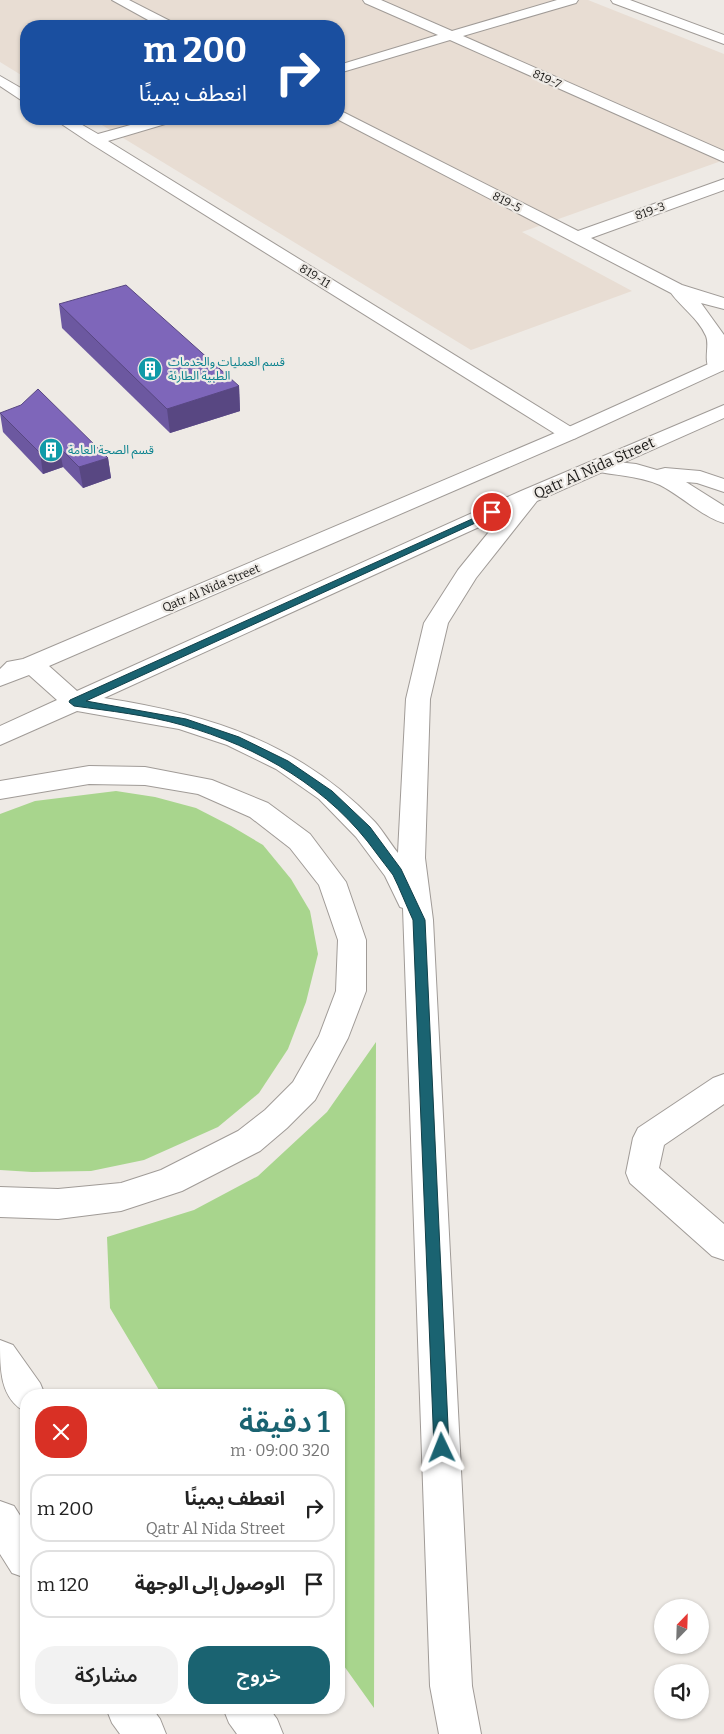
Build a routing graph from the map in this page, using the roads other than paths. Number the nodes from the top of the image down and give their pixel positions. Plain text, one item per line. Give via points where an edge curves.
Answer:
1 (119, 0) edge
2 (370, 0) edge
3 (571, 0) edge
4 (618, 0) edge
5 (157, 20) edge
6 (452, 36) junction
7 (724, 40) edge
8 (345, 67) edge
9 (0, 80) edge
10 (20, 93) edge
11 (345, 117) edge
12 (71, 125) edge
13 (146, 125) edge
14 (95, 140) junction
15 (724, 157) edge
16 (724, 184) edge
17 (576, 238) junction
18 (676, 289) junction
19 (724, 304) edge
20 (721, 364) edge
21 (724, 411) edge
22 (569, 434) junction
23 (598, 466) junction
24 (654, 475) junction
25 (724, 486) edge
26 (529, 496) junction
27 (724, 516) edge
28 (33, 665) junction
29 (0, 671) edge
30 (0, 678) edge
31 (74, 702) junction
32 (0, 736) edge
33 (0, 790) edge
34 (419, 920) junction
35 (724, 1087) edge
36 (0, 1202) edge
37 (724, 1245) edge
38 (0, 1357) edge
39 (23, 1389) edge
40 (0, 1520) edge
41 (20, 1549) edge
42 (131, 1714) edge
43 (248, 1714) edge
44 (145, 1734) edge
45 (262, 1734) edge
46 (460, 1734) edge

1 - 5 main road
2 - 6 main road, 819-7
3 - 6 main road
4 - 7 main road
6 - 8 main road
6 - 15 main road, 819-7
9 - 10 main road
11 - 17 main road, 819-5
12 - 14 main road, 819-11
13 - 14 main road
14 - 22 main road, 819-11
16 - 17 main road, 819-3
17 - 18 main road, 819-5
18 - 19 main road, 819-5
18 - 20 main road, 819-5 via 698,310 716,337
20 - 22 main road, Qatr Al Nida Street
21 - 23 main road, Qatr Al Nida Street
22 - 28 main road, Qatr Al Nida Street
23 - 24 main road
23 - 26 main road, Qatr Al Nida Street
24 - 25 main road via 684,474
24 - 27 main road via 685,489
26 - 31 main road, Qatr Al Nida Street
26 - 34 main road via 466,575 436,623 418,699 411,858
28 - 29 main road
28 - 30 main road, Qatr Al Nida Street
28 - 31 main road
31 - 32 main road, Qatr Al Nida Street
31 - 34 main road via 183,721 236,739 285,763 328,794 366,830 397,872
33 - 36 main road via 89,775 145,776 203,786 259,810 300,841 332,882 352,940 351,991 333,1038 304,1091 249,1141 170,1182 121,1197 58,1204
34 - 46 main road via 451,1686
35 - 37 main road via 649,1138 642,1173
38 - 39 main road
40 - 41 main road
42 - 44 main road
43 - 45 main road

